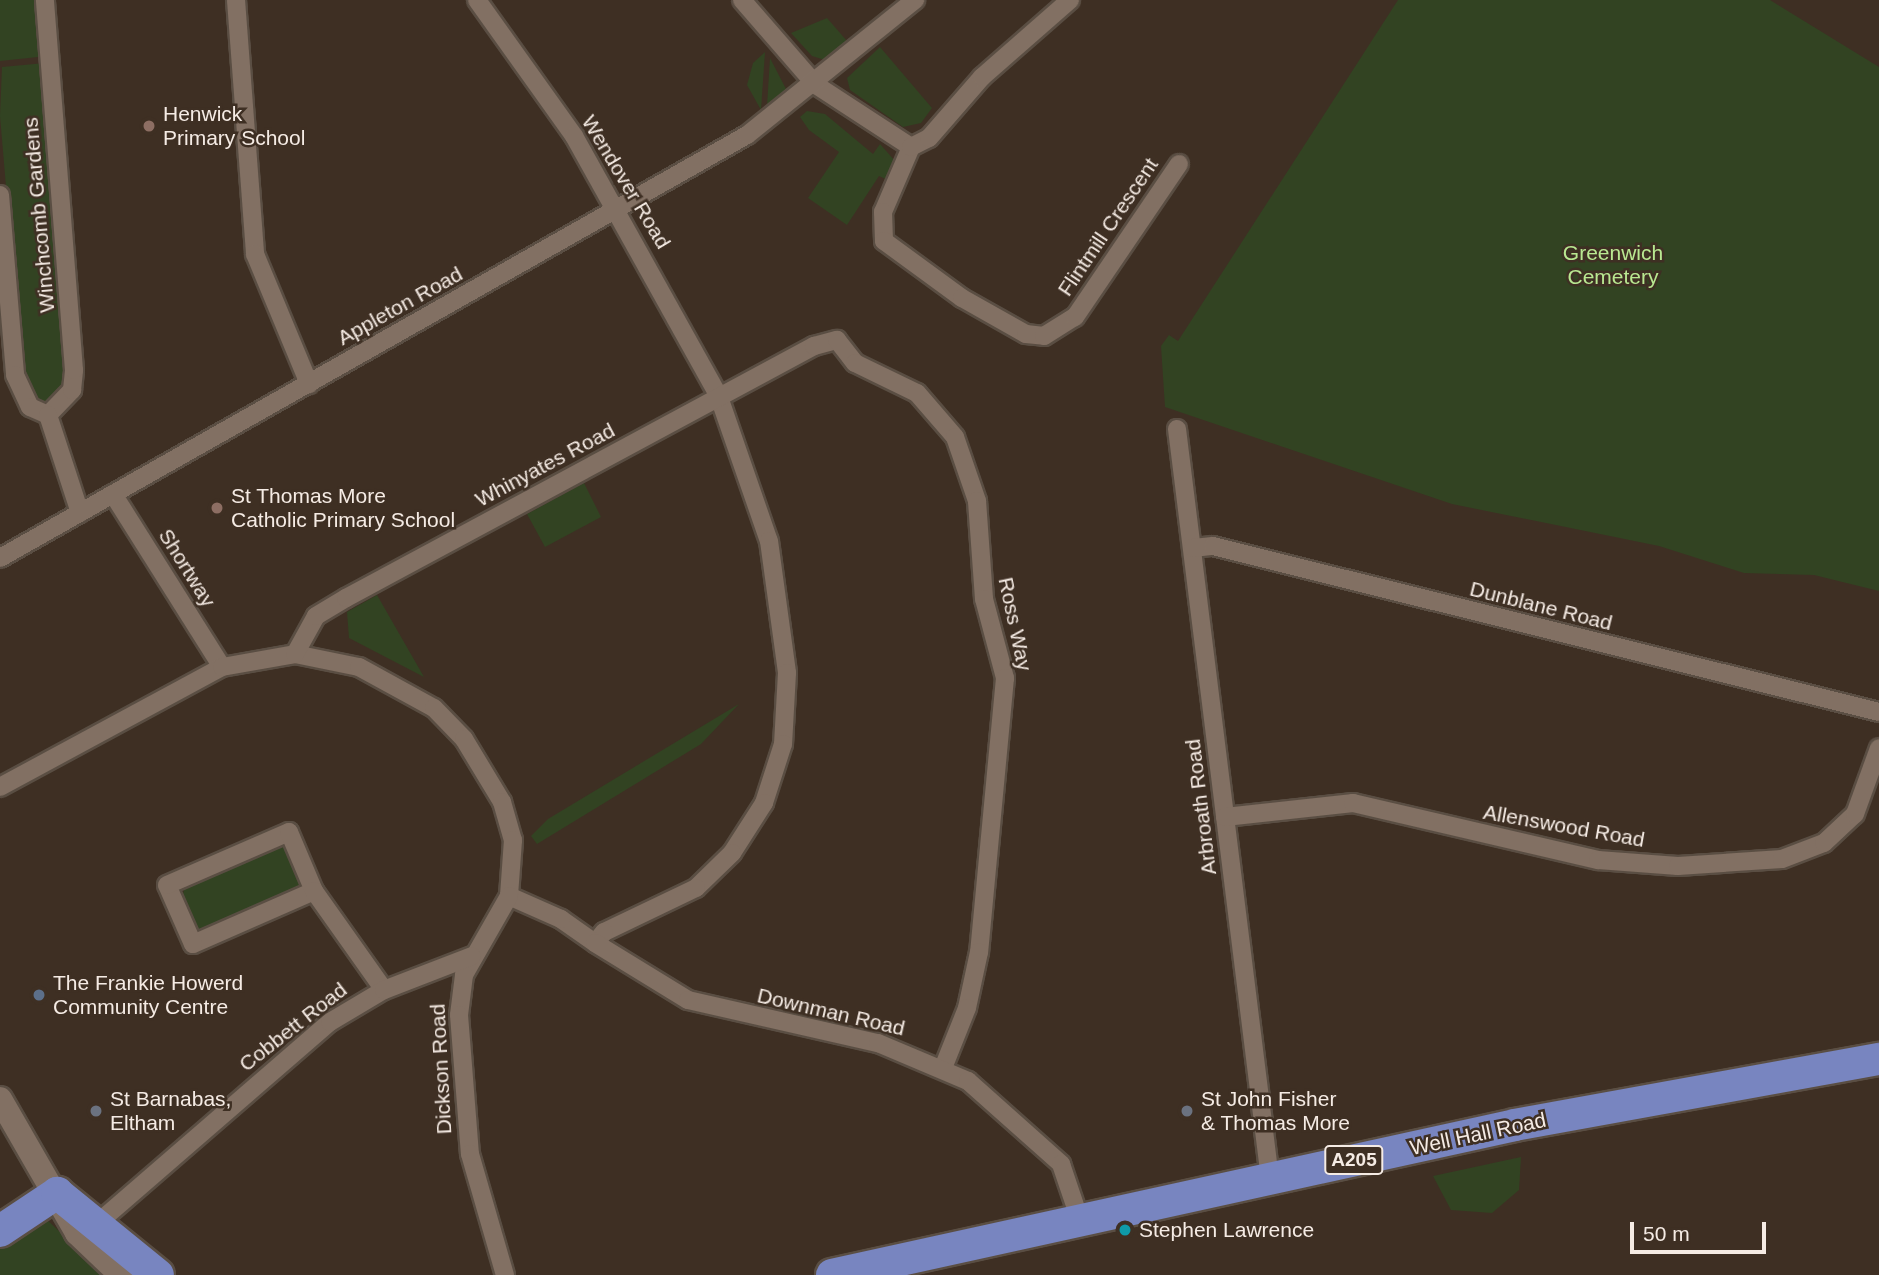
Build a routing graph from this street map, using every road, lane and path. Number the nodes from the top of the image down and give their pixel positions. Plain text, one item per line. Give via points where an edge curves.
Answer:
1 (45, 0) edge
2 (236, 0) edge
3 (477, 0) edge
4 (742, 0) edge
5 (915, 0) edge
6 (1070, 0) edge
7 (816, 85) junction
8 (911, 147) junction
9 (1179, 164) dead end
10 (0, 195) edge
11 (618, 209) junction
12 (828, 339) joint
13 (309, 384) junction
14 (719, 397) junction
15 (48, 415) junction
16 (1177, 429) dead end
17 (113, 494) junction
18 (80, 513) junction
19 (1193, 548) junction
20 (0, 558) edge
21 (295, 654) junction
22 (222, 667) junction
23 (1879, 712) edge
24 (1879, 748) edge
25 (0, 787) edge
26 (1225, 817) junction
27 (314, 891) junction
28 (509, 896) junction
29 (595, 943) junction
30 (472, 956) junction
31 (384, 990) junction
32 (1879, 1059) edge
33 (943, 1068) junction
34 (0, 1099) edge
35 (1270, 1179) junction
36 (57, 1193) junction
37 (1080, 1220) junction
38 (99, 1222) junction
39 (0, 1231) edge
40 (121, 1275) edge
41 (158, 1275) edge
42 (505, 1275) edge
43 (832, 1275) edge

1 - 15 street, Winchcomb Gardens via 74,370 72,390
2 - 13 street via 256,254
3 - 11 street, Wendover Road
4 - 7 street
5 - 7 street, Appleton Road
6 - 8 street via 982,77 929,138
7 - 8 street
7 - 11 street, Appleton Road via 747,135
8 - 9 street, Flintmill Crescent via 883,212 884,241 962,298 1026,334 1044,336 1075,317
10 - 15 street, Winchcomb Gardens via 15,375 30,407
11 - 13 street, Appleton Road
11 - 14 street, Wendover Road
12 - 14 street, Whinyates Road
12 - 33 street, Ross Way via 844,345 864,369 917,393 955,437 977,501 984,599 1005,678 979,952 967,1008
13 - 17 street, Appleton Road
14 - 21 street, Whinyates Road via 316,616
14 - 29 street, Wendover Road via 758,503 779,589 787,673 783,744 764,803 716,870 677,900 604,932
15 - 18 street
16 - 19 street, Arbroath Road
17 - 18 street, Appleton Road
17 - 22 street, Shortway
18 - 20 street, Appleton Road
19 - 23 street, Dunblane Road via 1213,546
19 - 26 street, Arbroath Road
21 - 22 street
21 - 28 street, Dickson Road via 332,658 400,684 464,740 502,802 513,840
22 - 25 street
24 - 26 street, Allenswood Road via 1869,787 1839,833 1804,854 1771,861 1678,866 1598,860 1353,803
26 - 35 street, Arbroath Road
27 - 27 street via 193,944 167,885 289,832
27 - 31 street
28 - 29 street, Downman Road via 561,919
28 - 30 street, Dickson Road
29 - 33 street, Downman Road via 688,1000 851,1036
30 - 31 street, Cobbett Road
30 - 42 street, Dickson Road via 459,995 463,1108 480,1202
31 - 38 street, Cobbett Road via 330,1022
32 - 35 highway, Well Hall Road / A205 via 1664,1096
33 - 37 street, Downman Road via 991,1096 1061,1164
34 - 36 street
35 - 37 highway, Well Hall Road / A205
36 - 38 highway
36 - 39 highway
36 - 40 street via 76,1233
37 - 43 highway, Well Hall Road / A205
38 - 41 highway

